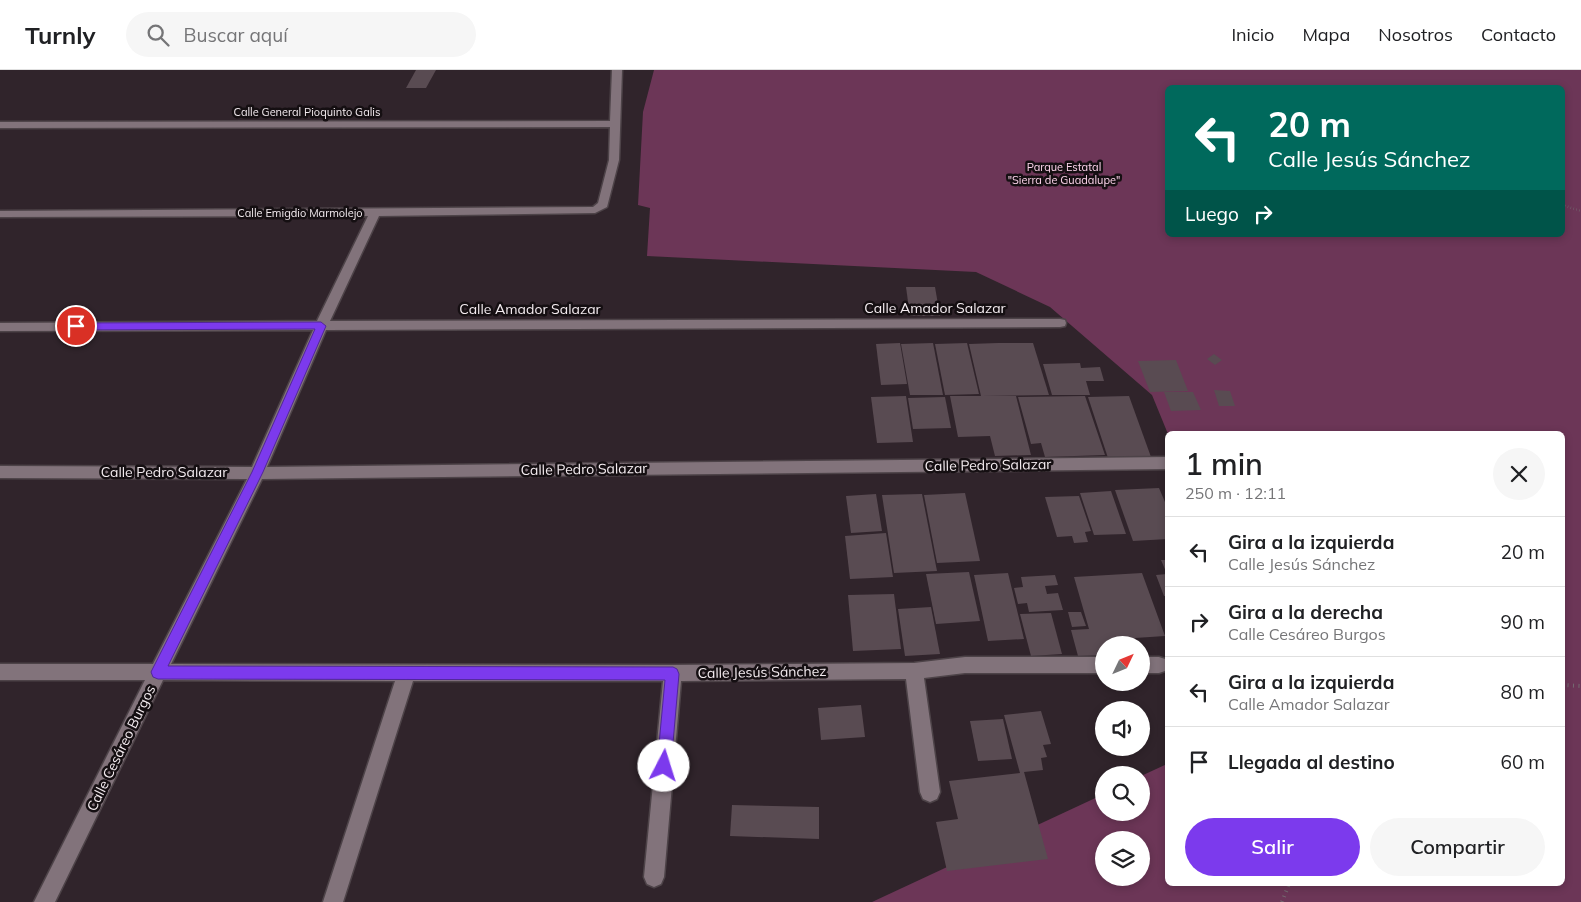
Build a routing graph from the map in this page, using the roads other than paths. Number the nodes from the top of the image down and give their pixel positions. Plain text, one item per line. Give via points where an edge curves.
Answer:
1 (617, 70) edge
2 (614, 124) junction
3 (0, 125) edge
4 (375, 213) junction
5 (0, 214) edge
6 (1060, 323) dead end
7 (321, 326) junction
8 (0, 327) edge
9 (1165, 463) edge
10 (0, 472) edge
11 (257, 472) junction
12 (1095, 665) edge
13 (1150, 665) edge
14 (1159, 665) dead end
15 (914, 671) junction
16 (0, 672) edge
17 (158, 672) junction
18 (406, 674) junction
19 (673, 674) junction
20 (930, 792) dead end
21 (654, 877) dead end
22 (44, 902) edge
23 (333, 902) edge

1 - 2 street
2 - 3 street, Calle General Pioquinto Galis
2 - 4 street, Calle Emigdio Marmolejo via 614,160 603,205 595,210
4 - 5 street, Calle Emigdio Marmolejo
4 - 7 street, Calle Cesáreo Burgos
6 - 7 street, Calle Amador Salazar
7 - 8 street, Calle Amador Salazar
7 - 11 street, Calle Cesáreo Burgos
9 - 11 street, Calle Pedro Salazar
10 - 11 street, Calle Pedro Salazar
11 - 17 street, Calle Cesáreo Burgos
12 - 15 street, Calle Jesús Sánchez via 965,665
13 - 14 street
15 - 19 street, Calle Jesús Sánchez
15 - 20 street
16 - 17 street, Calle Jesús Sánchez
17 - 18 street, Calle Jesús Sánchez
17 - 22 street, Calle Cesáreo Burgos
18 - 19 street, Calle Jesús Sánchez
18 - 23 street
19 - 21 street

